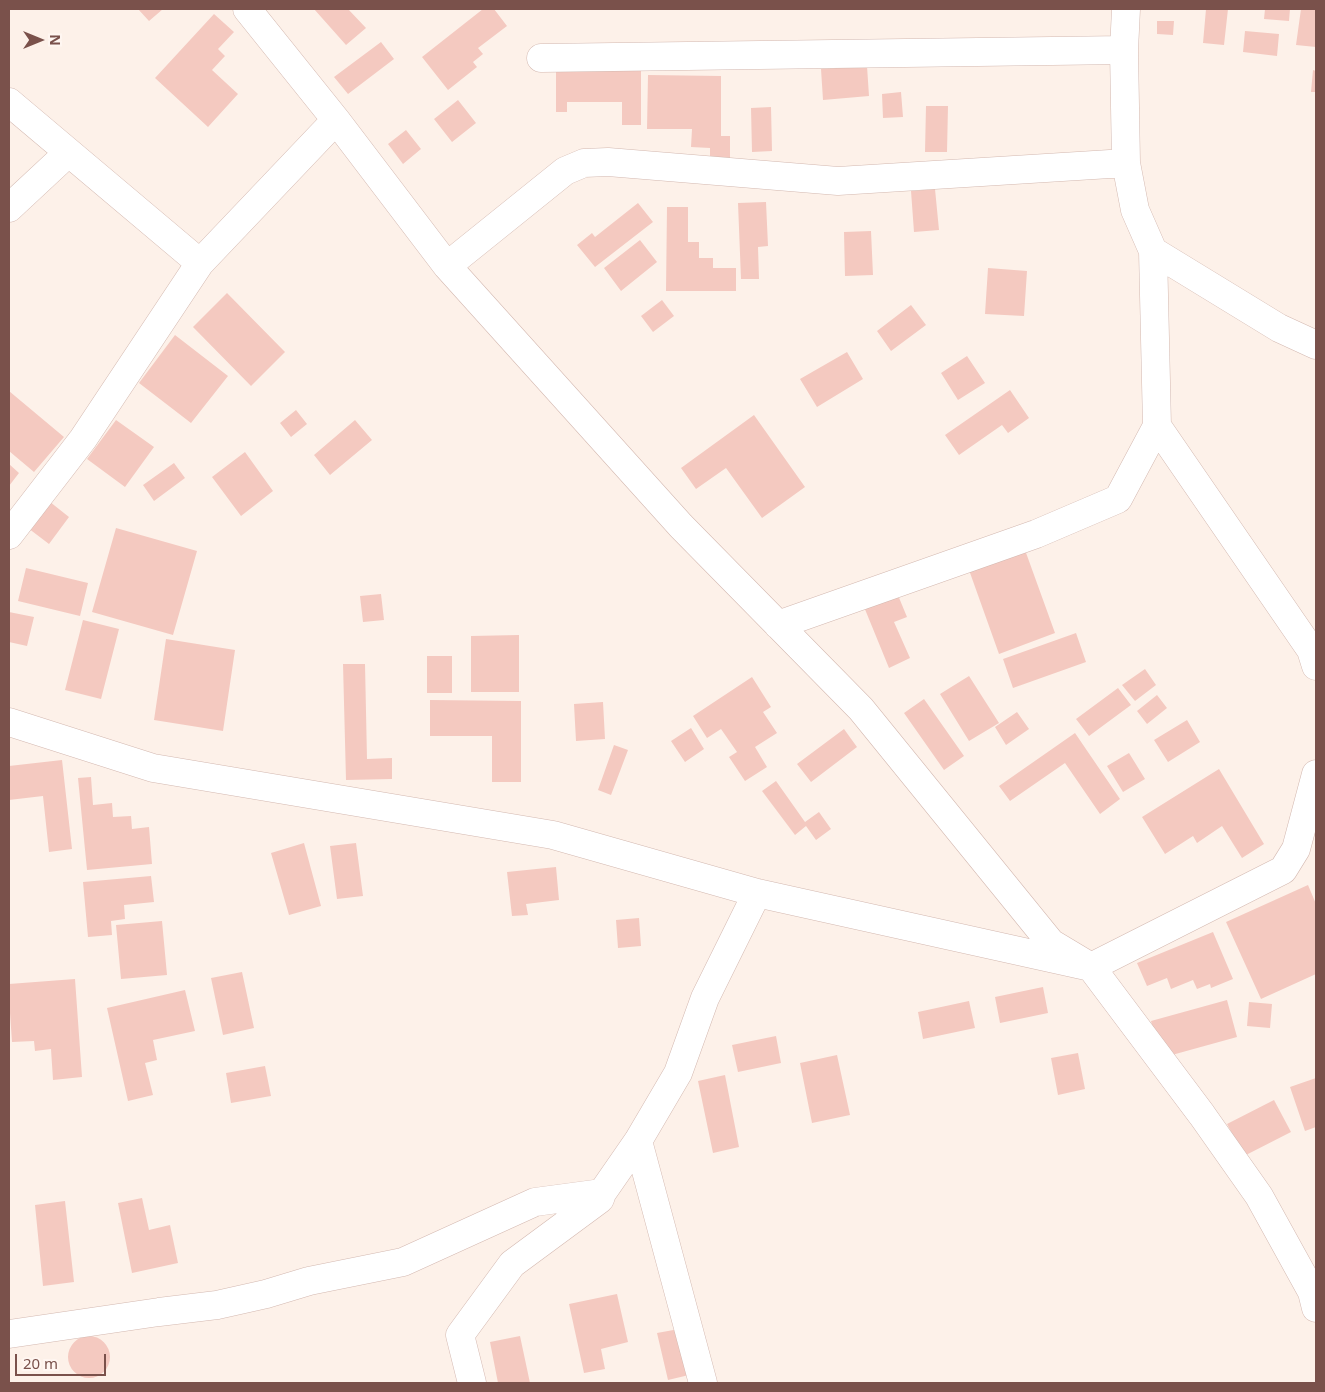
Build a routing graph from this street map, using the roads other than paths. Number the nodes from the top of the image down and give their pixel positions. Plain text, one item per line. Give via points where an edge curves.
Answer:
1 (247, 9) edge
2 (1126, 9) edge
3 (1124, 50) junction
4 (541, 58) dead end
5 (9, 102) edge
6 (336, 120) junction
7 (68, 152) junction
8 (1126, 163) junction
9 (9, 208) edge
10 (1153, 251) junction
11 (200, 263) junction
12 (447, 266) junction
13 (1316, 345) edge
14 (1157, 426) junction
15 (9, 535) edge
16 (778, 625) junction
17 (1316, 666) edge
18 (9, 722) edge
19 (1316, 774) edge
20 (757, 893) junction
21 (1091, 967) junction
22 (638, 1141) junction
23 (602, 1193) junction
24 (1316, 1308) edge
25 (9, 1334) edge
26 (472, 1383) edge
27 (703, 1383) edge

1 - 6 street
2 - 3 street
3 - 4 street
3 - 8 street
5 - 7 street
6 - 11 street
6 - 12 street
7 - 9 street
7 - 11 street
8 - 10 street via 1135,210
8 - 12 street via 838,181 608,162 584,163 565,171
10 - 13 street via 1279,328
10 - 14 street
11 - 15 street via 83,439
12 - 16 street via 681,526
14 - 16 street via 1118,498 1036,534
14 - 17 street via 1311,650
16 - 21 street via 861,709 1051,943
18 - 20 street via 153,768 553,835
19 - 21 street via 1296,848 1284,870
20 - 21 street
20 - 22 street via 705,998 678,1073
21 - 24 street via 1259,1196 1312,1292
22 - 23 street
22 - 27 street
23 - 25 street via 535,1202 403,1262 309,1281 217,1305
23 - 26 street via 600,1199 512,1264 460,1335

